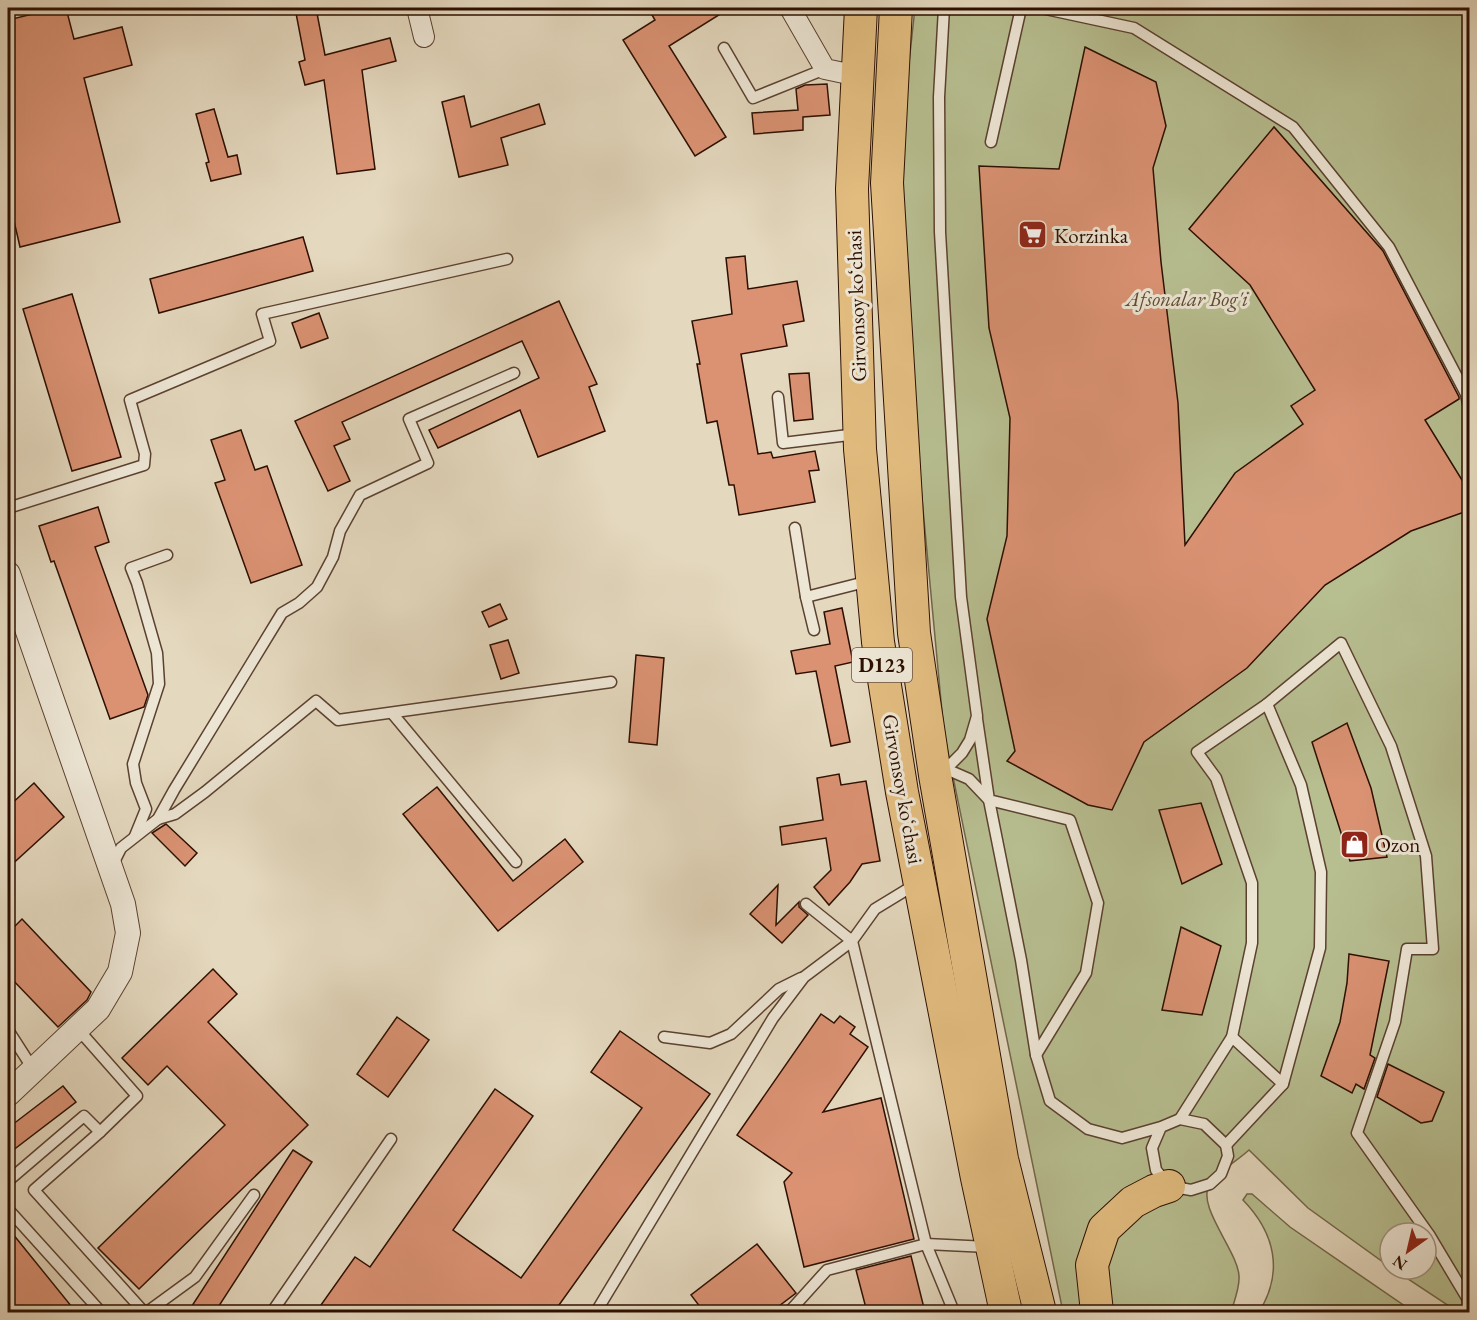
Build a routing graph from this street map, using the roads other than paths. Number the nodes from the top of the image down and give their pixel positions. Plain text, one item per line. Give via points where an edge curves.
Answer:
1 (417, 8) edge
2 (790, 8) edge
3 (861, 8) edge
4 (896, 8) edge
5 (944, 8) edge
6 (1021, 8) edge
7 (1041, 8) edge
8 (424, 37) dead end
9 (724, 48) dead end
10 (825, 69) junction
11 (858, 76) junction
12 (991, 141) dead end
13 (507, 260) dead end
14 (514, 373) dead end
15 (778, 397) dead end
16 (1470, 413) edge
17 (860, 434) junction
18 (8, 508) edge
19 (795, 528) dead end
20 (167, 555) dead end
21 (8, 574) edge
22 (873, 580) junction
23 (806, 597) junction
24 (814, 630) dead end
25 (610, 682) dead end
26 (1267, 704) junction
27 (392, 712) junction
28 (977, 716) junction
29 (940, 772) junction
30 (902, 792) junction
31 (989, 800) junction
32 (158, 819) junction
33 (135, 836) junction
34 (516, 862) dead end
35 (111, 868) junction
36 (954, 874) junction
37 (920, 882) junction
38 (806, 904) dead end
39 (852, 940) junction
40 (804, 977) junction
41 (77, 1028) junction
42 (8, 1029) edge
43 (664, 1037) dead end
44 (1232, 1037) junction
45 (1036, 1054) junction
46 (33, 1069) junction
47 (1283, 1084) junction
48 (8, 1094) edge
49 (1180, 1119) junction
50 (1161, 1127) junction
51 (100, 1132) junction
52 (391, 1139) dead end
53 (1226, 1145) junction
54 (8, 1181) edge
55 (1169, 1186) junction
56 (254, 1195) dead end
57 (8, 1209) edge
58 (926, 1244) junction
59 (992, 1247) junction
60 (1470, 1303) edge
61 (101, 1312) edge
62 (146, 1312) edge
63 (272, 1312) edge
64 (596, 1312) edge
65 (789, 1312) edge
66 (954, 1312) edge
67 (1006, 1312) edge
68 (1040, 1312) edge
69 (1097, 1312) edge

1 - 8 street
2 - 10 street
3 - 11 main road, Girvonsoy koʻchasi / D123
4 - 29 main road, Girvonsoy koʻchasi / D123 via 887,183 914,633
5 - 28 lane via 939,96 940,232 961,597
6 - 12 lane
7 - 16 lane via 1134,28 1293,127 1389,247 1466,394
9 - 10 lane via 753,98
10 - 11 street
11 - 17 main road, Girvonsoy koʻchasi / D123 via 852,189
13 - 18 lane via 262,314 270,341 130,399 145,454 144,465
14 - 32 lane via 410,419 428,463 360,495 317,587 282,613
15 - 17 lane via 783,443
17 - 22 main road, Girvonsoy koʻchasi / D123
19 - 23 lane
20 - 33 lane via 131,568 157,653 159,684 133,764 146,809
21 - 35 street
22 - 23 lane
22 - 30 main road, Girvonsoy koʻchasi / D123 via 878,642
23 - 24 lane
25 - 27 lane
26 - 44 lane via 1197,752 1216,778 1252,883 1251,943
26 - 47 lane via 1301,784 1321,872 1320,948
26 - 60 lane via 1341,643 1391,746 1426,856 1433,949 1407,949 1395,1022 1357,1133 1430,1236
27 - 32 lane via 338,720 316,701 205,792 175,814
27 - 34 lane
28 - 29 lane via 962,753
28 - 31 lane
29 - 30 main road
29 - 31 lane via 969,779
29 - 36 main road, Girvonsoy koʻchasi / D123
30 - 37 main road, Girvonsoy koʻchasi / D123
31 - 45 lane
31 - 45 lane via 1070,820 1098,903 1086,973
32 - 33 lane
33 - 35 lane via 121,848
35 - 41 street via 128,933 120,972 98,1009
36 - 37 main road
36 - 68 main road, Girvonsoy koʻchasi / D123 via 1002,1159
37 - 39 lane via 875,909
37 - 59 main road, Girvonsoy koʻchasi / D123
38 - 39 lane
39 - 40 lane
39 - 58 lane
40 - 43 lane via 779,989 731,1034 710,1043
40 - 64 lane via 773,1018
41 - 46 street
41 - 51 lane via 137,1096
42 - 46 lane
44 - 47 lane
44 - 49 lane
45 - 50 lane via 1050,1101 1088,1129 1122,1138
46 - 48 street
47 - 53 lane
49 - 50 lane
49 - 53 lane via 1204,1124
50 - 55 lane via 1152,1148 1156,1170
51 - 54 lane via 84,1116
51 - 62 lane via 34,1190
52 - 63 lane
53 - 55 lane via 1228,1156 1221,1174 1210,1185 1191,1190
55 - 69 main road via 1133,1202 1104,1229 1092,1265
56 - 62 lane via 195,1277
57 - 61 lane
58 - 59 lane
58 - 65 lane via 827,1270
58 - 66 lane
59 - 67 main road, Girvonsoy koʻchasi / D123

